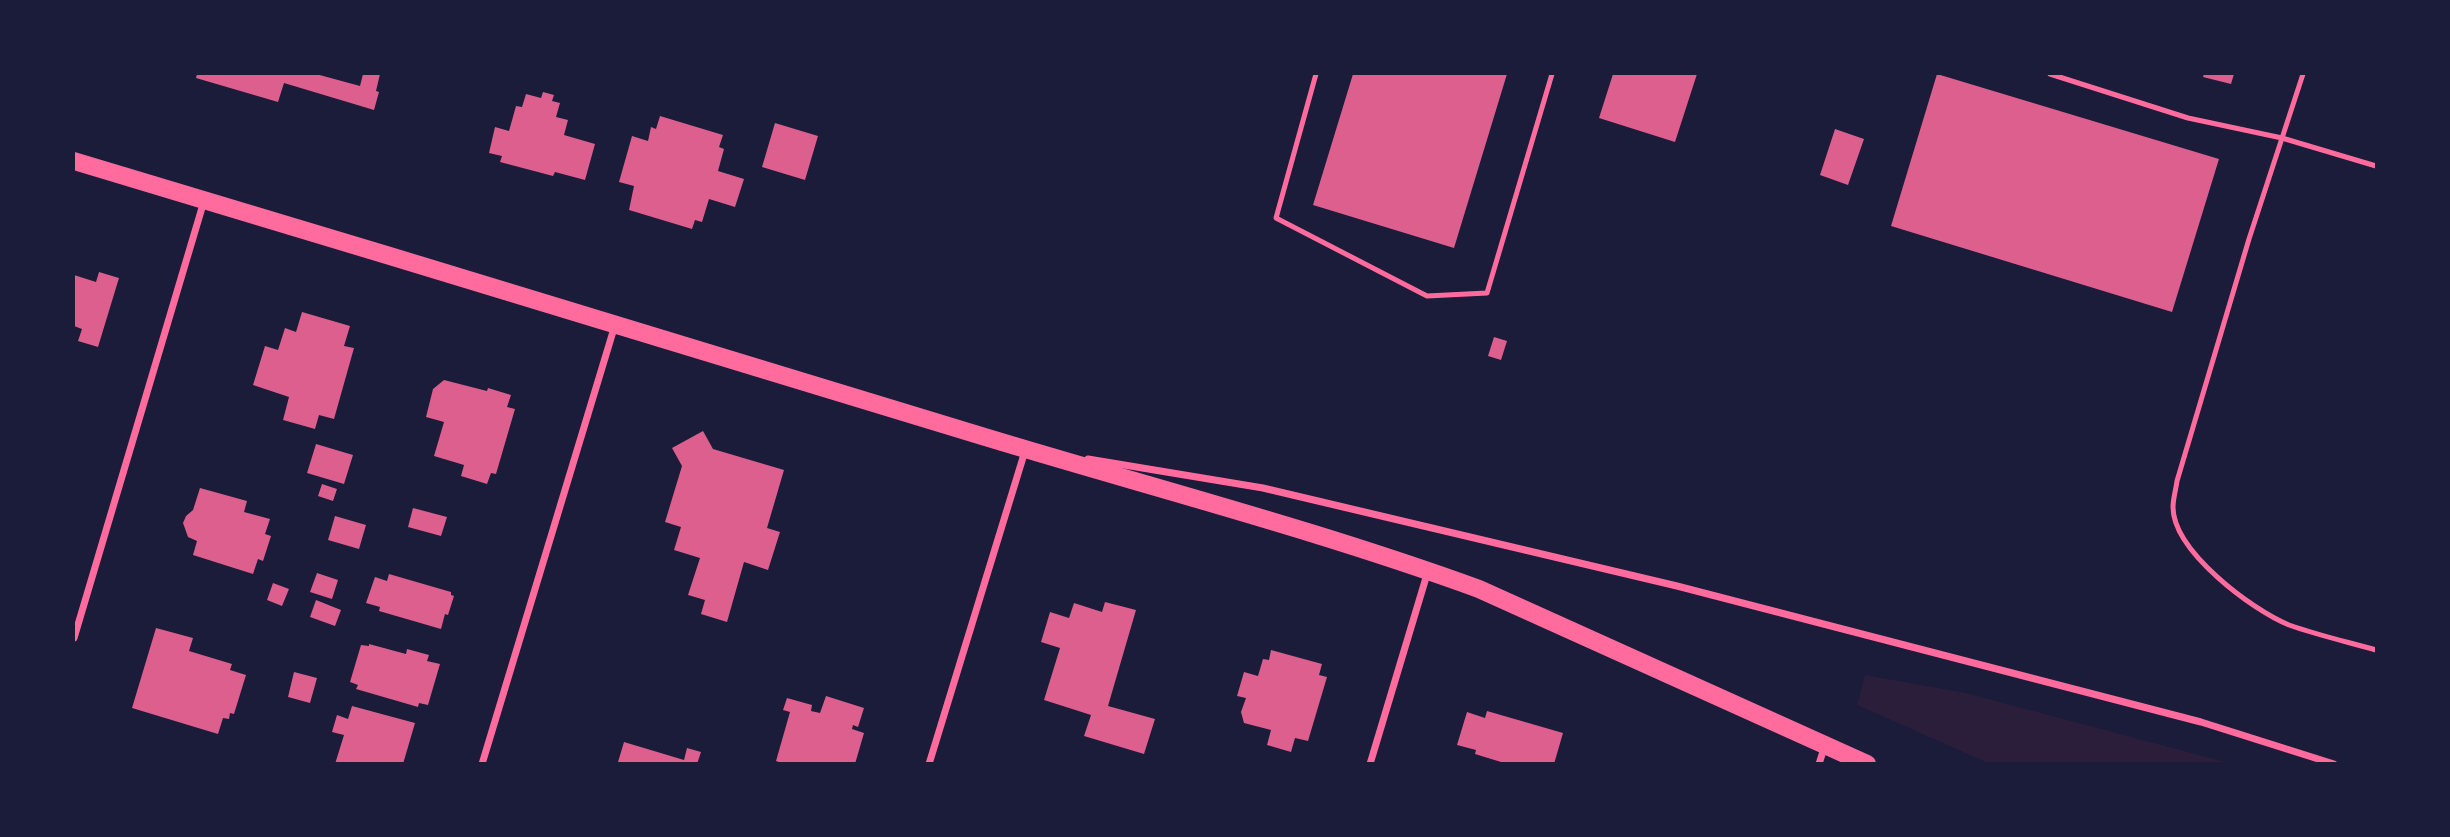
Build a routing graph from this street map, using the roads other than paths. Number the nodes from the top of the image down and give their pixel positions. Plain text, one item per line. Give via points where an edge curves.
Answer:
1 (1316, 74) edge
2 (1552, 74) edge
3 (2050, 74) edge
4 (2303, 74) edge
5 (2282, 138) junction
6 (74, 161) edge
7 (2376, 166) edge
8 (204, 200) junction
9 (615, 324) junction
10 (1026, 449) junction
11 (1429, 570) junction
12 (74, 638) edge
13 (2376, 650) edge
14 (1825, 745) junction
15 (482, 764) edge
16 (929, 764) edge
17 (1370, 764) edge
18 (1819, 764) edge
19 (1867, 764) edge
20 (2334, 764) edge

1 - 2 lane via 1276,218 1427,296 1487,293
3 - 5 lane via 2188,118
4 - 5 lane
5 - 7 lane
5 - 13 lane via 2172,509 2179,531 2210,573 2244,598 2287,624
6 - 8 main road
8 - 9 main road
8 - 12 street
9 - 10 main road
9 - 15 street
10 - 11 main road
10 - 16 street
10 - 20 street via 1263,488 1677,586 2201,722
11 - 14 main road
11 - 17 street
14 - 18 street
14 - 19 main road

